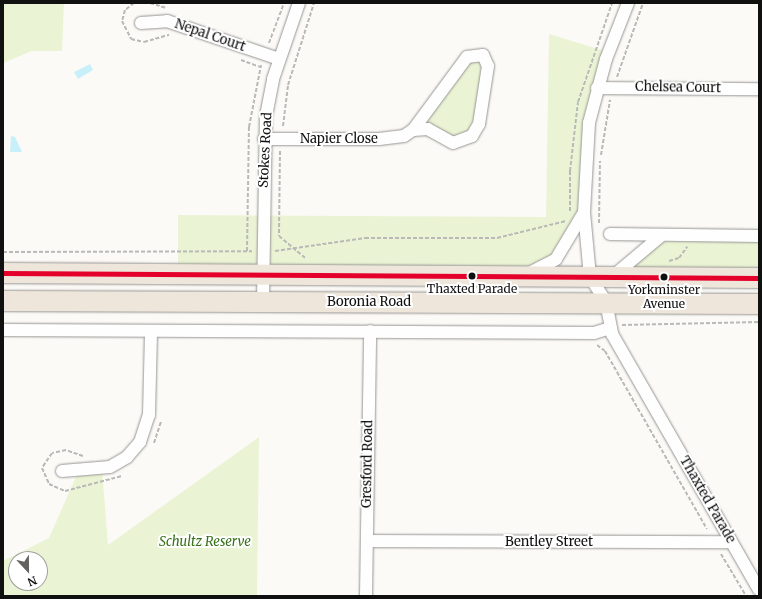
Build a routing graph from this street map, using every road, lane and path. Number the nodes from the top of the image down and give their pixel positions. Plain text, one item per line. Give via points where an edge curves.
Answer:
1 (134, 3) edge
2 (284, 3) edge
3 (299, 3) edge
4 (314, 3) edge
5 (628, 3) edge
6 (643, 3) edge
7 (141, 23) dead end
8 (174, 36) dead end
9 (269, 43) dead end
10 (238, 59) dead end
11 (279, 59) junction
12 (616, 77) dead end
13 (597, 88) junction
14 (759, 89) edge
15 (611, 95) dead end
16 (290, 126) dead end
17 (413, 130) junction
18 (264, 139) junction
19 (280, 151) dead end
20 (584, 212) junction
21 (570, 221) dead end
22 (599, 222) dead end
23 (610, 234) dead end
24 (662, 235) junction
25 (759, 236) edge
26 (689, 243) dead end
27 (289, 248) junction
28 (247, 251) junction
29 (252, 251) dead end
30 (274, 251) dead end
31 (3, 252) edge
32 (310, 260) dead end
33 (666, 262) dead end
34 (3, 273) edge
35 (263, 275) junction
36 (514, 276) junction
37 (590, 277) junction
38 (612, 277) junction
39 (759, 278) edge
40 (3, 301) edge
41 (263, 301) junction
42 (606, 302) junction
43 (759, 304) edge
44 (759, 322) edge
45 (615, 327) junction
46 (3, 330) edge
47 (151, 331) junction
48 (370, 331) junction
49 (600, 346) dead end
50 (162, 414) dead end
51 (151, 447) dead end
52 (88, 458) dead end
53 (62, 471) dead end
54 (127, 472) dead end
55 (707, 529) dead end
56 (367, 541) junction
57 (731, 542) junction
58 (722, 555) dead end
59 (759, 590) edge
60 (366, 596) edge
61 (746, 596) edge

1 - 8 path via 125,10 122,21 131,39 144,42 163,35
2 - 9 path
3 - 11 street, Stokes Road
4 - 16 path via 285,95 282,126
5 - 13 street
6 - 12 path
7 - 11 street, Nepal Court via 167,21
10 - 28 path via 260,67 249,127
11 - 18 street, Stokes Road
13 - 14 street, Chelsea Court
13 - 20 street via 586,156
15 - 22 path via 601,154
17 - 17 street, Napier Close via 467,57 483,55 487,71 479,124 472,136 453,143 425,128
17 - 18 street, Napier Close via 389,139
18 - 35 street, Stokes Road
19 - 27 path via 278,232
20 - 36 street via 556,259 547,266
20 - 37 street
21 - 27 path via 498,238 365,238
23 - 24 street
24 - 25 street
24 - 38 street
26 - 33 path via 679,258
27 - 30 path
27 - 32 path
28 - 29 path
28 - 31 path
34 - 35 main road, Boronia Road
35 - 36 main road, Boronia Road
35 - 41 street, Stokes Road
36 - 37 main road, Boronia Road
37 - 38 main road, Boronia Road
37 - 42 street
38 - 39 main road, Boronia Road
40 - 41 main road, Boronia Road
41 - 42 main road, Boronia Road
42 - 43 main road, Boronia Road
42 - 45 street, Thaxted Parade
44 - 45 path
45 - 48 street via 594,333
45 - 57 street, Thaxted Parade
46 - 47 street
47 - 48 street
47 - 53 street via 149,414 140,442 127,457 110,467
48 - 56 street, Gresford Road
49 - 55 path
50 - 51 path
52 - 54 path via 66,450 52,453 43,463 43,474 49,484 65,490 109,482
56 - 57 street, Bentley Street
56 - 60 street, Gresford Road
57 - 59 street, Thaxted Parade
58 - 61 path

